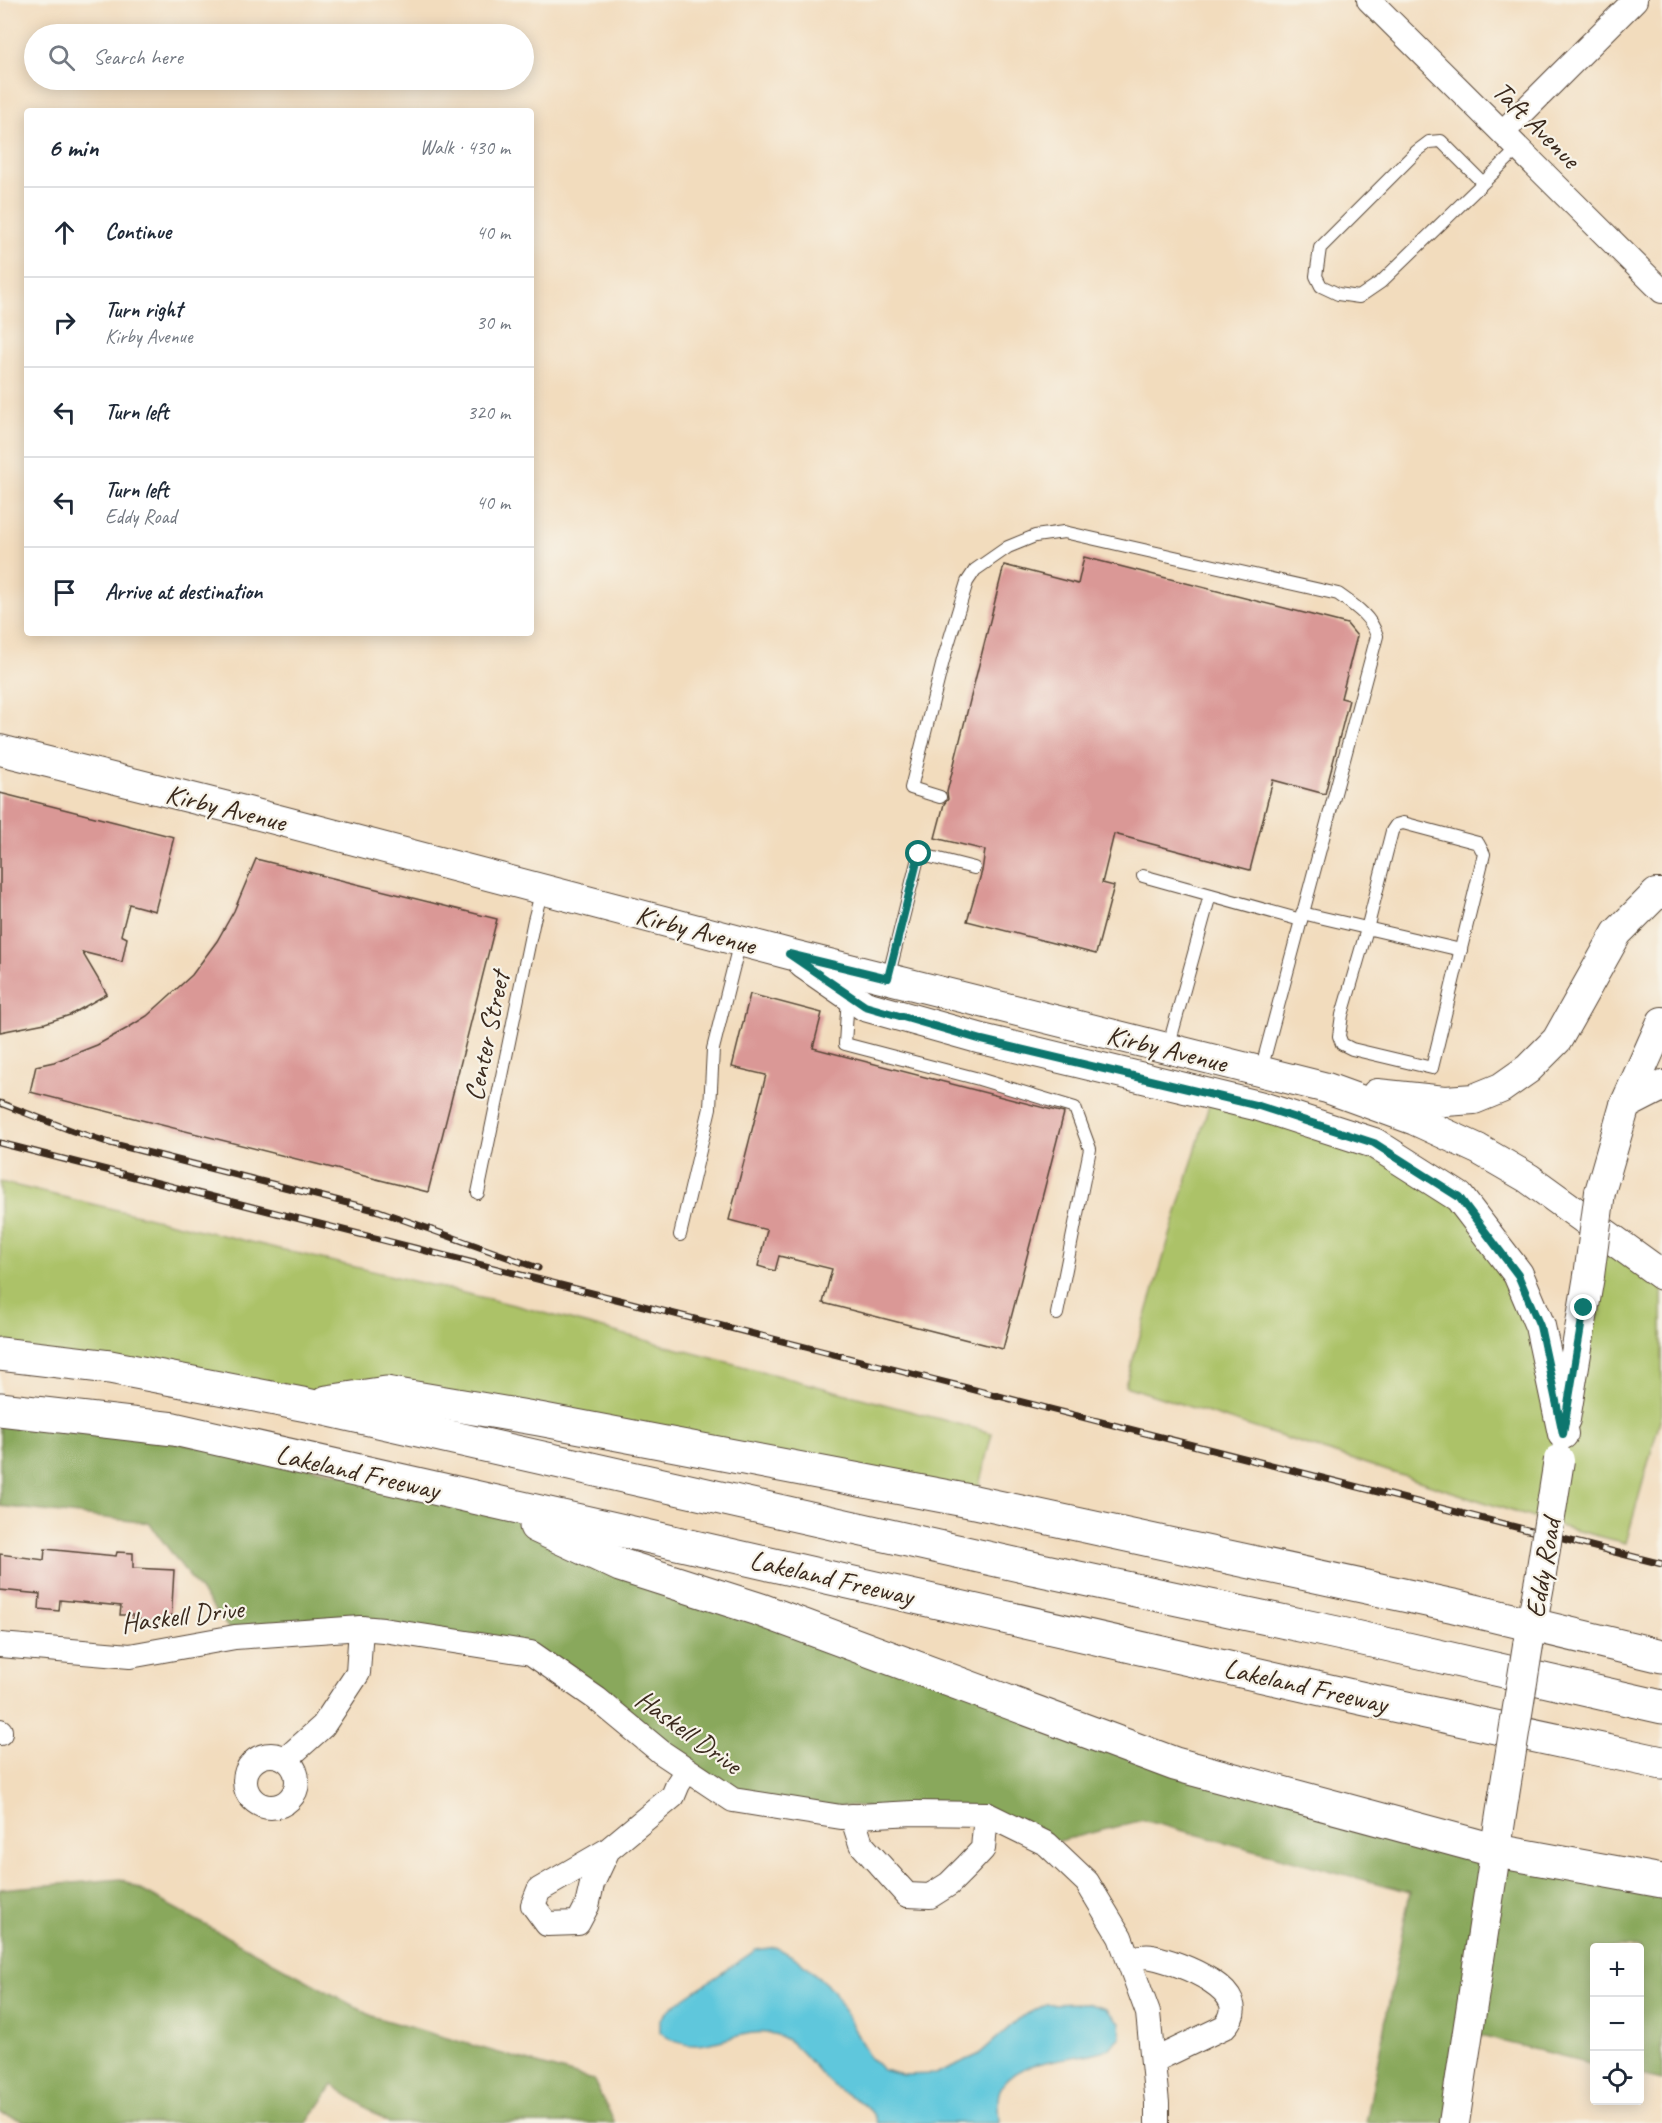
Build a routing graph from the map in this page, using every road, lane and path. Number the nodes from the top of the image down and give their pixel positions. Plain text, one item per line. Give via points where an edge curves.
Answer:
1 (1369, 0) edge
2 (1635, 0) edge
3 (1511, 140) junction
4 (1483, 183) junction
5 (1662, 291) edge
6 (0, 750) edge
7 (940, 797) dead end
8 (974, 868) dead end
9 (1143, 876) dead end
10 (543, 889) junction
11 (1662, 894) edge
12 (1210, 895) junction
13 (1301, 917) junction
14 (1367, 929) junction
15 (740, 940) junction
16 (1461, 950) junction
17 (789, 954) junction
18 (888, 978) junction
19 (848, 995) junction
20 (1662, 1022) edge
21 (1168, 1048) junction
22 (1261, 1072) junction
23 (1662, 1086) edge
24 (1327, 1088) junction
25 (1625, 1105) junction
26 (478, 1193) dead end
27 (680, 1235) dead end
28 (1662, 1275) edge
29 (1057, 1314) dead end
30 (0, 1354) edge
31 (307, 1405) junction
32 (0, 1409) edge
33 (1561, 1447) junction
34 (478, 1499) junction
35 (361, 1628) junction
36 (1530, 1634) junction
37 (0, 1645) edge
38 (1662, 1656) edge
39 (1662, 1707) edge
40 (286, 1758) dead end
41 (1662, 1763) edge
42 (687, 1770) junction
43 (986, 1814) junction
44 (852, 1816) junction
45 (608, 1850) dead end
46 (1497, 1851) junction
47 (1662, 1881) edge
48 (1129, 1959) junction
49 (1153, 2061) junction
50 (1157, 2123) edge
51 (1454, 2123) edge

1 - 3 street, Taft Avenue
2 - 3 street
3 - 4 lane
3 - 5 street, Taft Avenue
4 - 4 lane via 1381,282 1359,297 1321,286 1316,276 1320,248 1429,142 1441,141
6 - 10 street, Kirby Avenue
7 - 13 lane via 911,788 943,661 967,582 975,570 1008,547 1035,536 1064,532 1338,594 1374,624 1377,636
8 - 18 lane via 919,854
9 - 12 lane
10 - 15 street, Kirby Avenue
10 - 26 lane, Center Street
11 - 24 street via 1656,894 1617,933 1557,1040 1501,1088 1474,1099 1445,1101
12 - 13 lane
12 - 21 lane
13 - 14 lane
13 - 22 lane
14 - 16 lane
14 - 16 lane via 1392,831 1403,823 1479,843 1482,848 1484,854
14 - 16 lane via 1339,1036 1342,1044 1352,1049 1400,1061 1432,1068
15 - 17 street, Kirby Avenue
15 - 27 lane via 713,1049 710,1108
17 - 18 street, Kirby Avenue
17 - 19 street
18 - 21 street, Kirby Avenue
19 - 29 lane via 845,1044 1075,1108 1090,1149
19 - 33 street via 865,1006 982,1040 1259,1106 1374,1143 1459,1197 1518,1275 1540,1326
20 - 25 street, Eddy Road
21 - 22 street, Kirby Avenue
22 - 24 street, Kirby Avenue
23 - 25 street
24 - 28 street, Kirby Avenue via 1415,1120 1478,1149 1528,1178
25 - 33 street, Eddy Road, bridge via 1600,1192
30 - 31 highway, Lakeland Freeway via 110,1367
31 - 36 highway via 386,1393 540,1419 987,1505
31 - 39 highway, Lakeland Freeway
32 - 34 highway, Lakeland Freeway via 174,1429
33 - 36 street, Eddy Road, bridge
34 - 41 highway, Lakeland Freeway
34 - 46 highway via 620,1565 761,1610 1175,1764
35 - 37 street, Haskell Drive via 235,1637 130,1656
35 - 40 street via 358,1672 323,1726
35 - 42 street, Haskell Drive via 531,1653
36 - 38 highway
36 - 46 street, Eddy Road, bridge
42 - 44 street, Haskell Drive via 733,1800
42 - 45 street via 673,1796
43 - 44 street, Haskell Drive
43 - 44 street via 983,1849 949,1884 930,1896 907,1895 861,1844
43 - 48 street, Haskell Drive via 1047,1844 1087,1882
46 - 47 highway
46 - 51 street, Eddy Road
48 - 49 street, Haskell Drive via 1148,2013
48 - 49 street via 1149,1956 1180,1965 1224,1989 1233,2003 1232,2019 1224,2027
49 - 50 street, Haskell Drive

